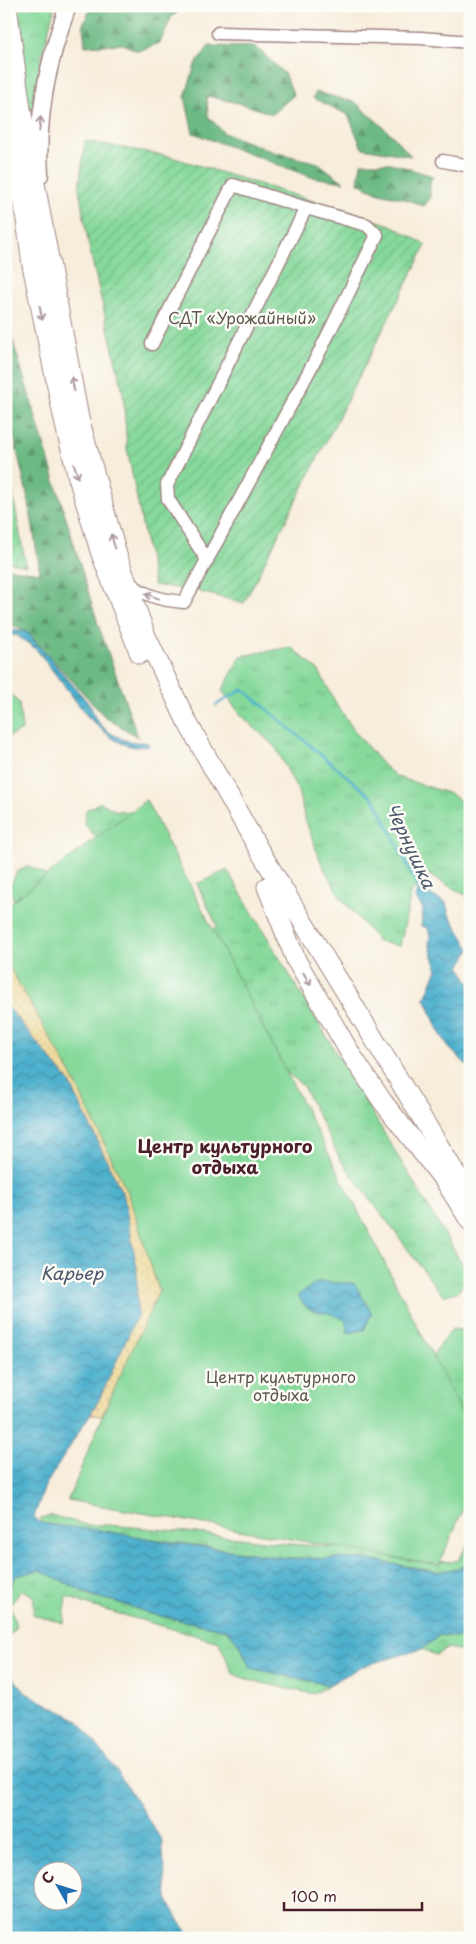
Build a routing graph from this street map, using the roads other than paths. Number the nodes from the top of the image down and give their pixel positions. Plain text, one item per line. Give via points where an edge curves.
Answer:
1 (7, 6) edge
2 (68, 6) edge
3 (218, 34) dead end
4 (470, 42) edge
5 (6, 119) edge
6 (443, 161) dead end
7 (470, 166) edge
8 (6, 187) edge
9 (306, 208) junction
10 (40, 262) junction
11 (152, 344) dead end
12 (207, 560) junction
13 (125, 578) junction
14 (470, 1197) edge
15 (470, 1221) edge

1 - 10 highway
10 -> 2 main road via 40,120 49,72
3 - 4 street
5 - 10 highway via 26,219
6 - 7 street
8 - 10 highway
9 - 11 street via 233,185
9 - 12 street via 167,485 168,499
9 - 12 street via 367,225 377,235 321,349
13 -> 10 highway via 101,500
10 -> 15 highway via 65,425 77,474 101,554 152,680 175,727 267,886
12 -> 13 street via 184,602 144,594
13 - 14 highway via 146,636 186,720 287,896

